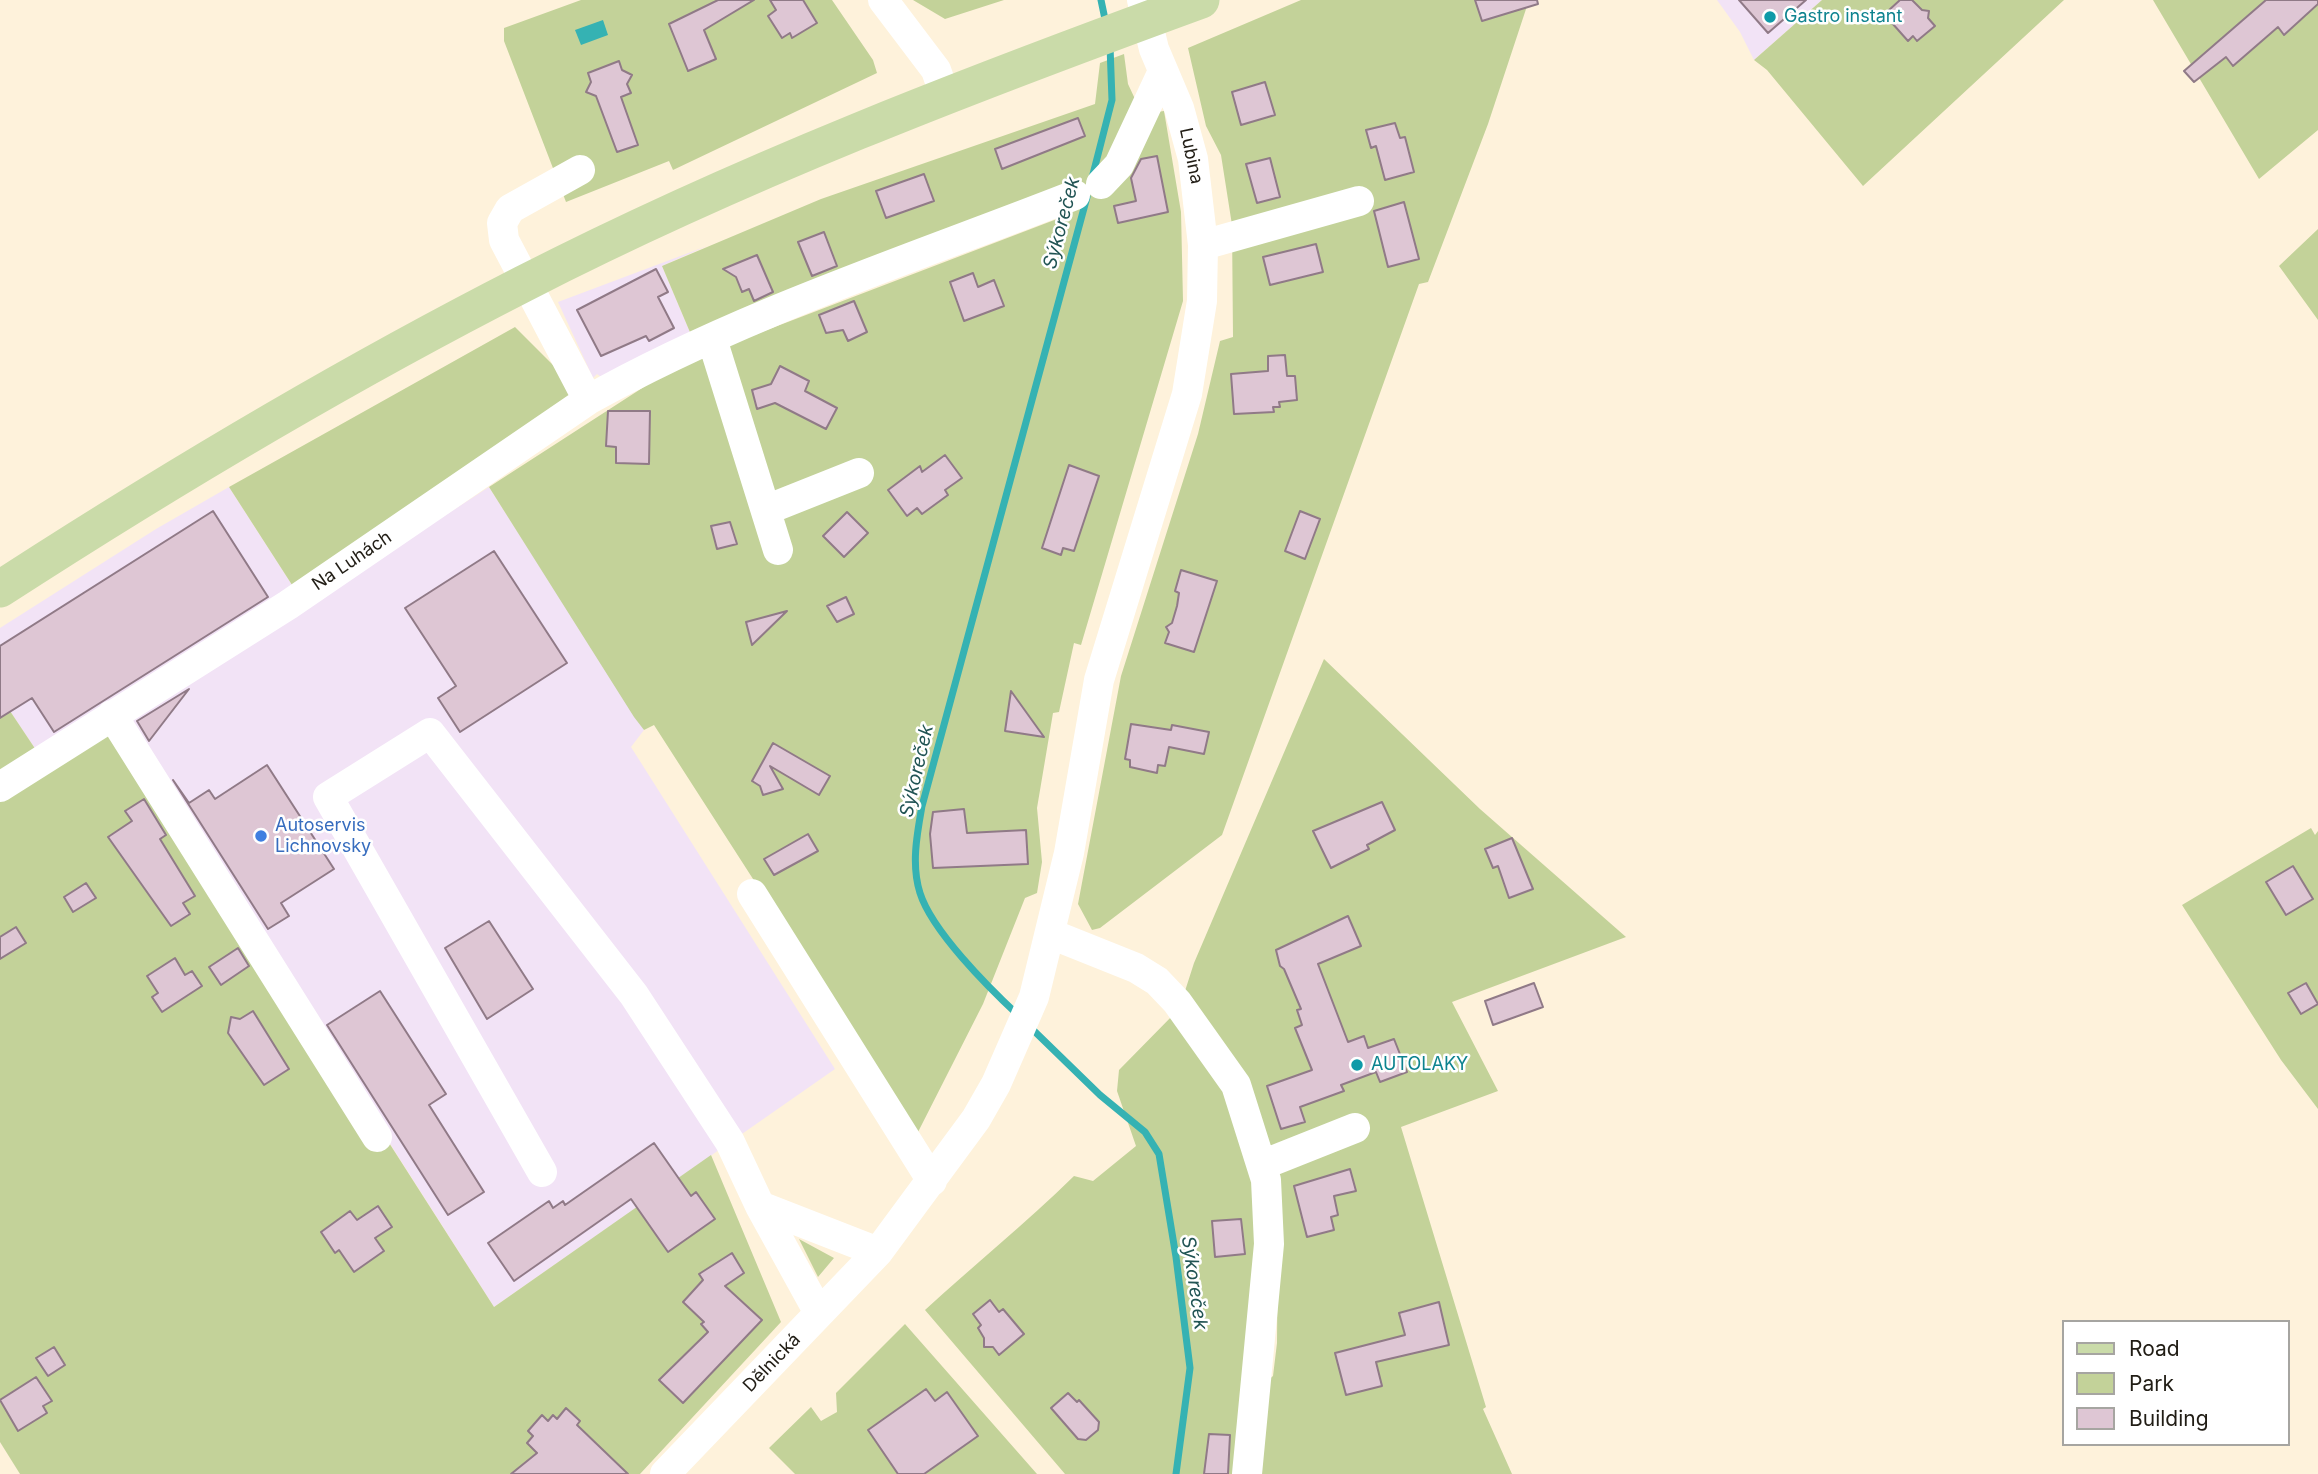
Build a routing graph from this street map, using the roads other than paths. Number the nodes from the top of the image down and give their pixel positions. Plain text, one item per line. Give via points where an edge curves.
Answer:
1 (883, 0) edge
2 (1142, 0) edge
3 (1193, 3) edge
4 (1163, 71) junction
5 (945, 96) junction
6 (580, 170) dead end
7 (1359, 201) dead end
8 (1203, 245) junction
9 (526, 282) junction
10 (712, 339) junction
11 (588, 400) junction
12 (859, 473) dead end
13 (766, 510) junction
14 (778, 550) dead end
15 (0, 589) edge
16 (112, 715) junction
17 (0, 787) edge
18 (752, 894) dead end
19 (1051, 934) junction
20 (1355, 1128) dead end
21 (377, 1136) dead end
22 (1262, 1165) junction
23 (542, 1172) dead end
24 (932, 1181) junction
25 (760, 1206) junction
26 (878, 1252) junction
27 (819, 1312) junction
28 (666, 1474) edge
29 (1247, 1474) edge

1 - 5 street via 936,70
2 - 4 street, Lubina
3 - 5 main road
4 - 8 street, Lubina via 1193,159
4 - 10 street, Na Luhách via 1119,165 1088,190
5 - 9 main road via 733,186
6 - 9 street via 510,209 502,223 504,240
7 - 8 street
8 - 19 street, Lubina via 1202,301 1193,369 1099,680
9 - 11 street
9 - 15 main road via 313,395 148,493
10 - 11 street, Na Luhách via 639,371
10 - 13 street
11 - 16 street, Na Luhách via 288,606
12 - 13 street
13 - 14 street
16 - 17 street, Na Luhách
16 - 21 street
18 - 24 street
19 - 22 street via 1136,968 1177,1002 1236,1085
19 - 24 street, Dělnická via 1034,997 1016,1040 976,1119
20 - 22 street
22 - 29 street via 1269,1244
23 - 25 street via 328,797 430,733 634,995 730,1142
24 - 26 street, Dělnická
25 - 26 street
25 - 27 street
26 - 27 street, Dělnická
27 - 28 street, Dělnická

